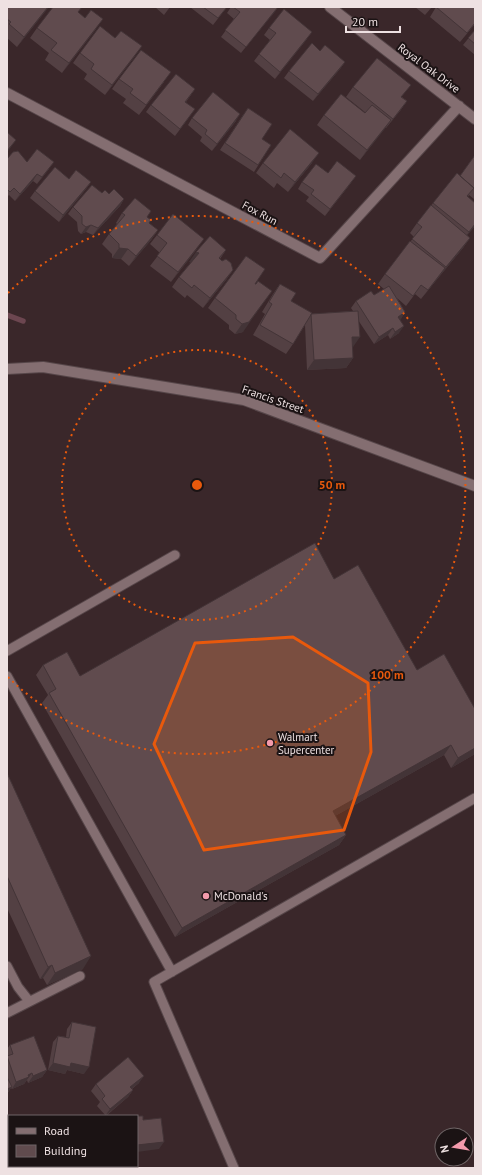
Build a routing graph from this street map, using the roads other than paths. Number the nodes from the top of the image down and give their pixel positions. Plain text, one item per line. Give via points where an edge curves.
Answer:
1 (330, 7) edge
2 (7, 93) edge
3 (459, 106) junction
4 (475, 119) edge
5 (7, 369) edge
6 (475, 486) edge
7 (175, 555) dead end
8 (7, 651) edge
9 (7, 676) edge
10 (475, 798) edge
11 (7, 966) edge
12 (172, 972) junction
13 (80, 976) edge
14 (29, 1001) junction
15 (7, 1013) edge
16 (234, 1168) edge

1 - 3 street, Royal Oak Drive
2 - 3 street, Fox Run via 320,258
3 - 4 street, Royal Oak Drive
5 - 6 street, Francis Street via 42,367 244,400
7 - 8 lane
9 - 12 lane
10 - 12 lane
11 - 14 lane
12 - 16 lane via 154,982
13 - 14 lane
14 - 15 lane

